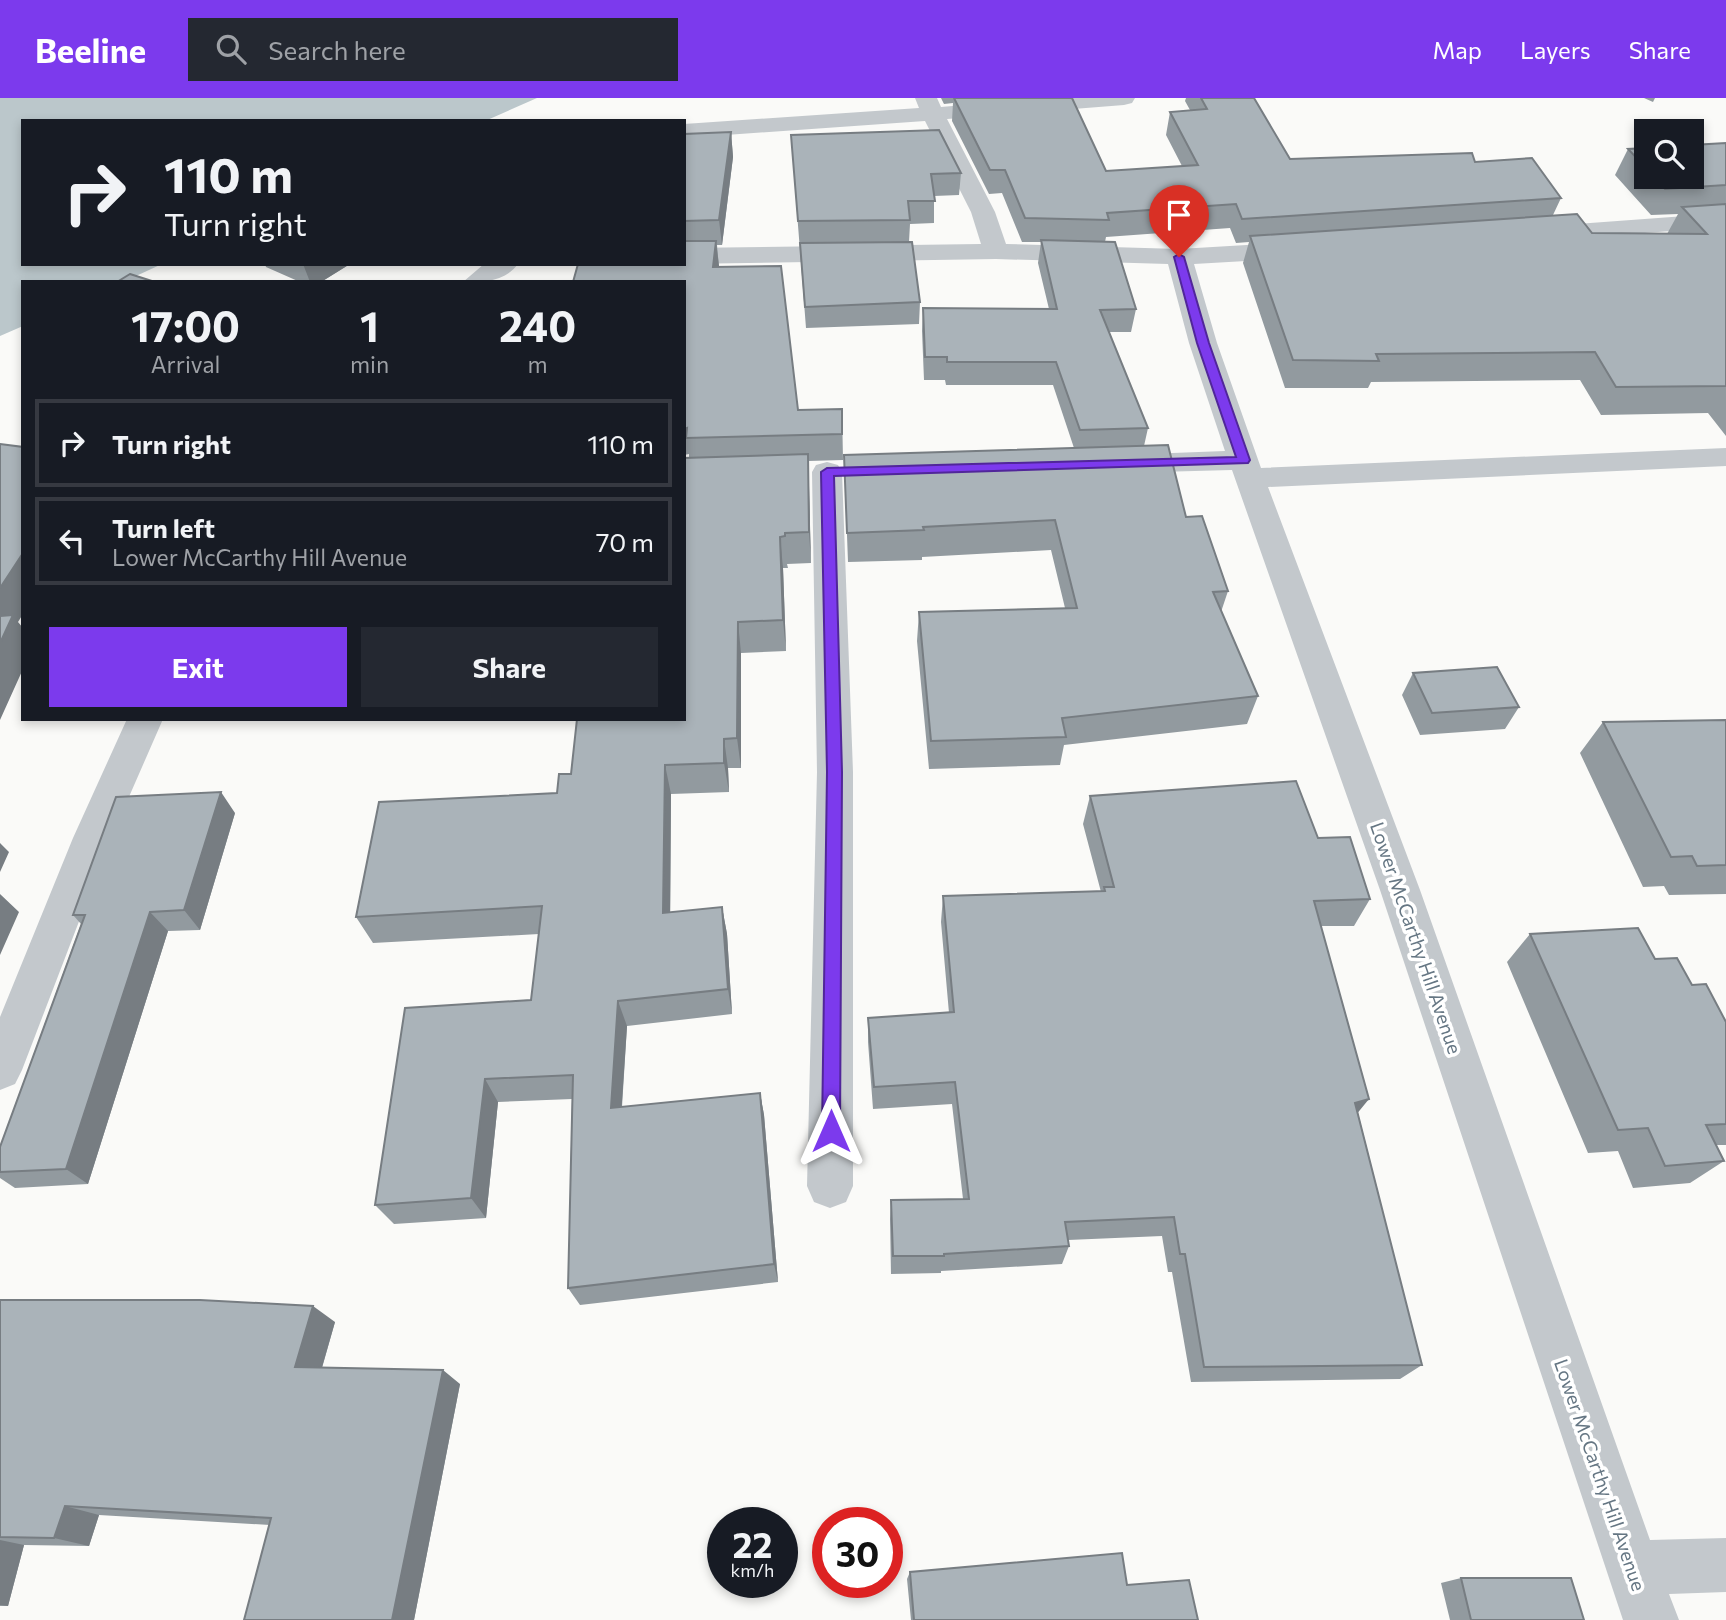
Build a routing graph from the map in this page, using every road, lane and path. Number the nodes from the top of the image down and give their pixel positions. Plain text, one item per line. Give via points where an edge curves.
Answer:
1 (1124, 98) edge
2 (930, 106) edge
3 (686, 131) edge
4 (1726, 220) edge
5 (1511, 236) edge
6 (1318, 248) edge
7 (996, 251) junction
8 (686, 256) edge
9 (1179, 257) junction
10 (501, 266) edge
11 (478, 280) edge
12 (1726, 457) edge
13 (1086, 466) edge
14 (1247, 469) junction
15 (828, 472) dead end
16 (144, 721) edge
17 (0, 1070) edge
18 (830, 1186) dead end
19 (1726, 1564) edge
20 (1631, 1568) junction
21 (1651, 1620) edge

1 - 2 street
2 - 3 street
2 - 7 street via 983,212
4 - 5 street
6 - 9 street
7 - 8 street
7 - 9 street
9 - 14 street, Lower McCarthy Hill Avenue
10 - 11 street
12 - 14 street
13 - 14 street
14 - 20 street, Lower McCarthy Hill Avenue via 1405,903
15 - 18 street via 835,772
16 - 17 street via 92,838
19 - 20 street
20 - 21 street, Lower McCarthy Hill Avenue

